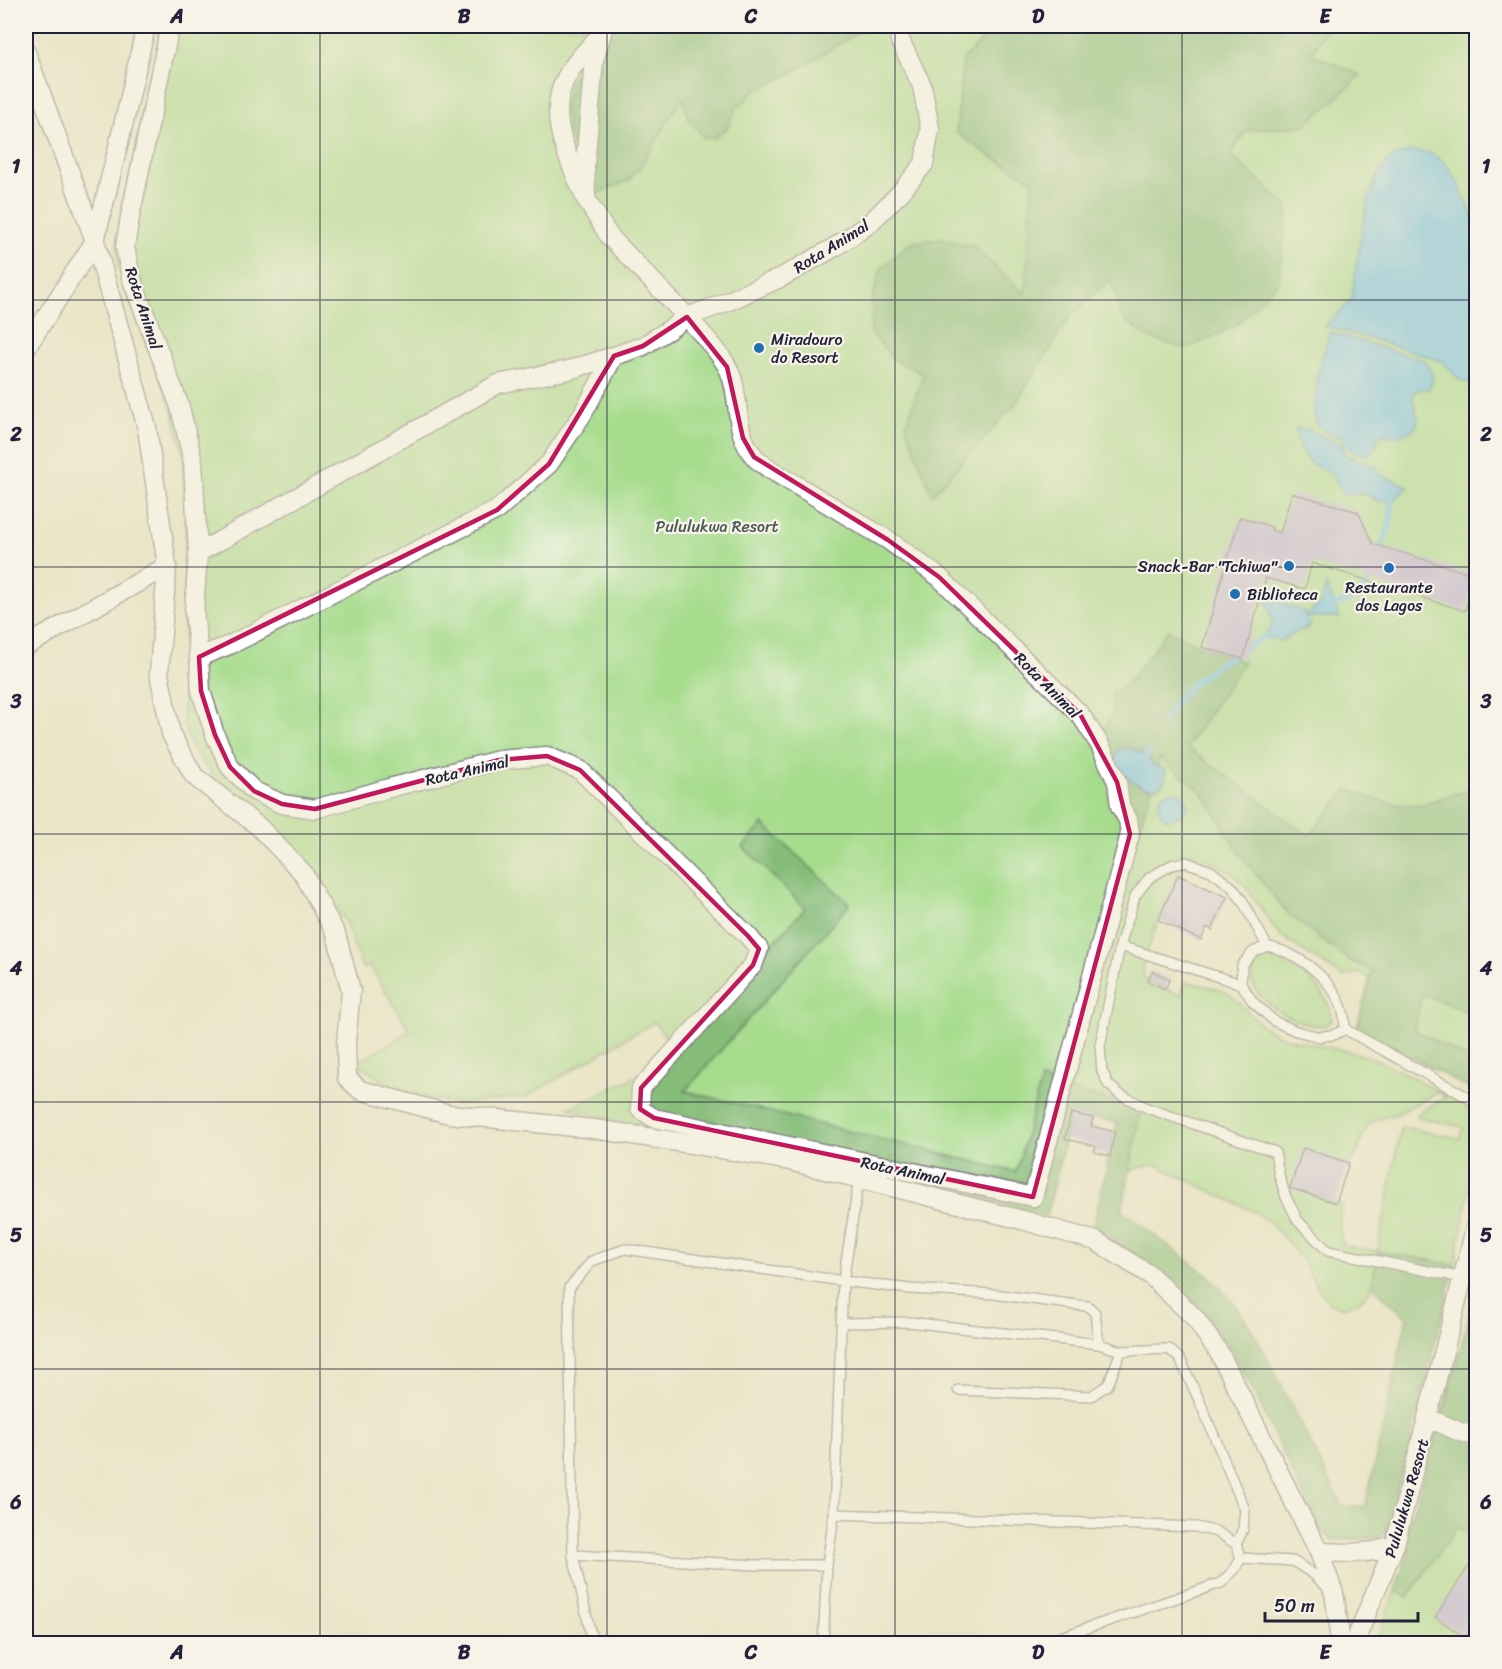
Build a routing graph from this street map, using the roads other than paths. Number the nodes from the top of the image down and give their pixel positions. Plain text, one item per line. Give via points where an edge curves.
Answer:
1 (146, 26) edge
2 (170, 26) edge
3 (899, 26) edge
4 (603, 29) edge
5 (26, 52) edge
6 (586, 199) junction
7 (95, 241) junction
8 (687, 317) junction
9 (26, 348) edge
10 (614, 356) junction
11 (198, 553) junction
12 (166, 566) junction
13 (26, 646) edge
14 (200, 657) junction
15 (1120, 946) junction
16 (1267, 946) junction
17 (1242, 984) junction
18 (1345, 1029) junction
19 (1476, 1102) edge
20 (859, 1179) junction
21 (1476, 1225) edge
22 (1463, 1278) junction
23 (843, 1281) junction
24 (841, 1323) junction
25 (1099, 1344) junction
26 (1121, 1351) junction
27 (958, 1390) dead end
28 (1428, 1418) junction
29 (1476, 1436) edge
30 (834, 1514) junction
31 (1236, 1544) junction
32 (1395, 1544) junction
33 (1318, 1552) junction
34 (573, 1555) junction
35 (1241, 1558) junction
36 (827, 1565) junction
37 (1334, 1593) junction
38 (593, 1644) edge
39 (823, 1644) edge
40 (1040, 1644) edge
41 (1339, 1644) edge
42 (1354, 1644) edge

1 - 7 street
2 - 11 street, Rota Animal via 125,247 131,277 180,407 193,462
3 - 8 street, Rota Animal via 900,40 922,86 930,129 924,164 869,224 835,247 782,277
4 - 6 street, Rota Animal via 594,60
4 - 6 street, Rota Animal via 566,76 559,98 558,121 567,156
5 - 7 street
6 - 8 street, Rota Animal via 609,236
7 - 9 street
7 - 12 street via 147,428
8 - 10 street, Rota Animal via 643,346
8 - 14 street, Rota Animal via 727,367 736,390 743,438 754,457 888,540 939,577 1080,714 1100,744 1117,782 1130,834 1033,1197 654,1118 640,1109 641,1088 753,964 759,949 748,936 580,770 547,756 498,760 315,809 282,804 254,791 230,768 215,735 201,692
10 - 11 street, Rota Animal via 570,370 498,384
10 - 14 street via 582,415 549,464 497,510
11 - 14 street, Rota Animal via 194,611
12 - 13 street
12 - 20 street via 159,673 171,734 194,776 259,827 303,873 336,934 351,992 347,1078 360,1090 450,1114 691,1144 786,1160
15 - 16 lane via 1135,896 1149,878 1186,862 1211,871 1232,887
15 - 17 lane
15 - 22 lane via 1100,1046 1102,1071 1119,1095 1275,1152 1286,1197 1298,1221 1328,1251
16 - 17 lane via 1252,952 1242,965
16 - 18 lane via 1303,961 1323,978 1339,1000
17 - 18 lane via 1253,1002 1274,1021 1296,1031 1320,1037
18 - 19 lane
20 - 23 lane
20 - 33 street via 1096,1241 1150,1275 1194,1317 1220,1354
21 - 22 street, Pululukwa Resort
22 - 28 street, Pululukwa Resort
23 - 24 lane
23 - 25 lane via 1088,1306 1095,1313
23 - 34 lane via 625,1249 592,1261 569,1288
24 - 25 lane via 909,1322
24 - 30 lane
25 - 26 lane
26 - 27 lane via 1108,1385 1091,1396
26 - 31 lane via 1168,1349 1180,1359 1245,1510
28 - 29 street, Pululukwa Resort
28 - 32 street, Pululukwa Resort
30 - 31 lane via 1196,1527 1217,1532
30 - 36 lane
31 - 35 lane
32 - 33 street via 1376,1551
32 - 42 street, Pululukwa Resort
33 - 37 street
34 - 36 lane
34 - 38 lane
35 - 37 lane via 1293,1561
35 - 40 lane via 1221,1583
36 - 39 lane
37 - 41 street

